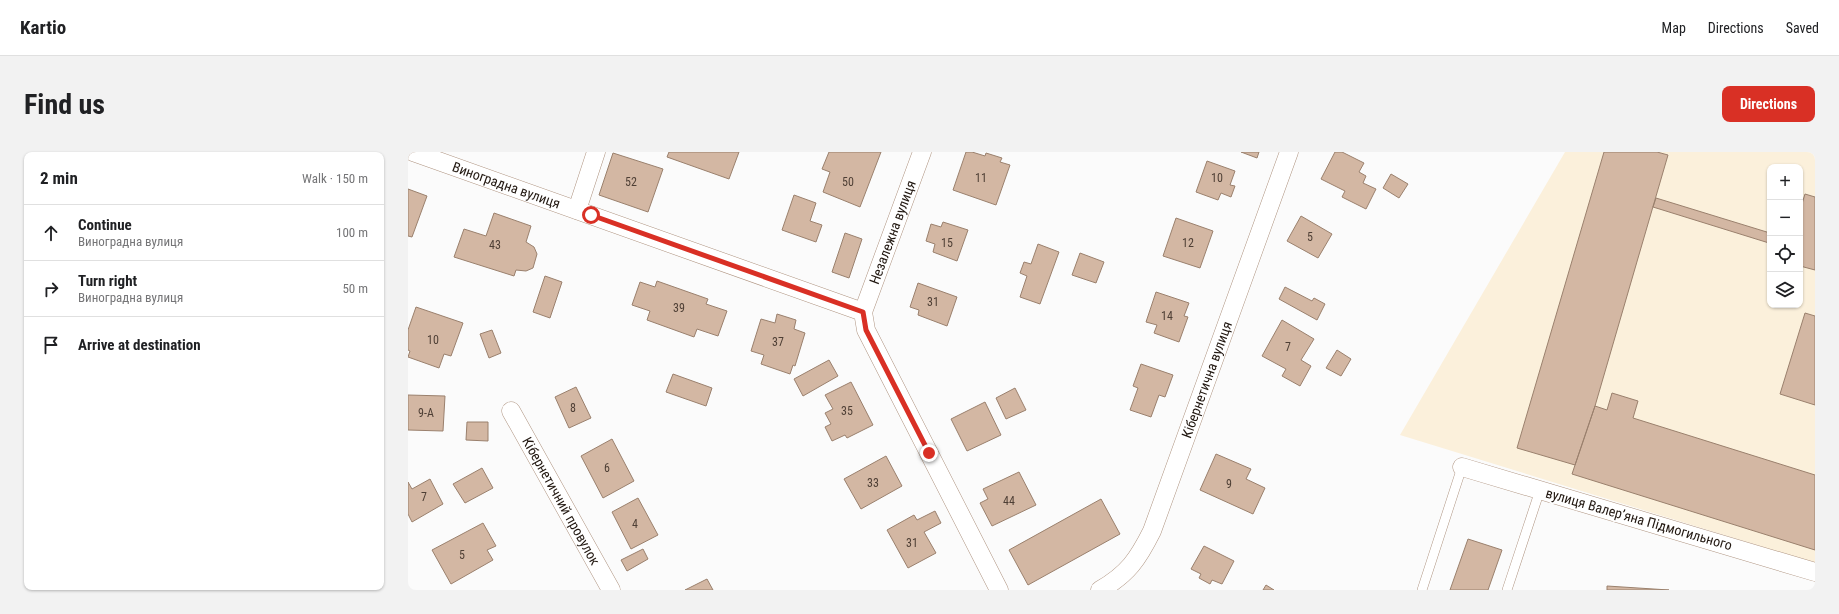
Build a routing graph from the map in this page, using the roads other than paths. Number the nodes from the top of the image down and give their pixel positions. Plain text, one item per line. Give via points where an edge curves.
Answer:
1 (413, 152) edge
2 (596, 152) edge
3 (922, 152) edge
4 (1289, 152) edge
5 (576, 210) junction
6 (863, 312) junction
7 (511, 411) dead end
8 (1462, 467) joint
9 (1540, 490) junction
10 (1815, 572) edge
11 (611, 590) edge
12 (999, 590) edge
13 (1100, 590) edge
14 (1422, 590) edge
15 (1507, 590) edge

1 - 5 street, Виноградна вулиця
2 - 5 street, Виноградна вулиця
3 - 6 street, Незалежна вулиця
4 - 13 street, Кібернетична вулиця via 1152,531 1139,557 1117,580
5 - 6 street, Виноградна вулиця
6 - 12 street via 866,330
7 - 11 street, Кібернетичний провулок
8 - 9 street, вулиця Валерʼяна Підмогильного
8 - 14 lane
9 - 10 street, вулиця Валерʼяна Підмогильного
9 - 15 lane

